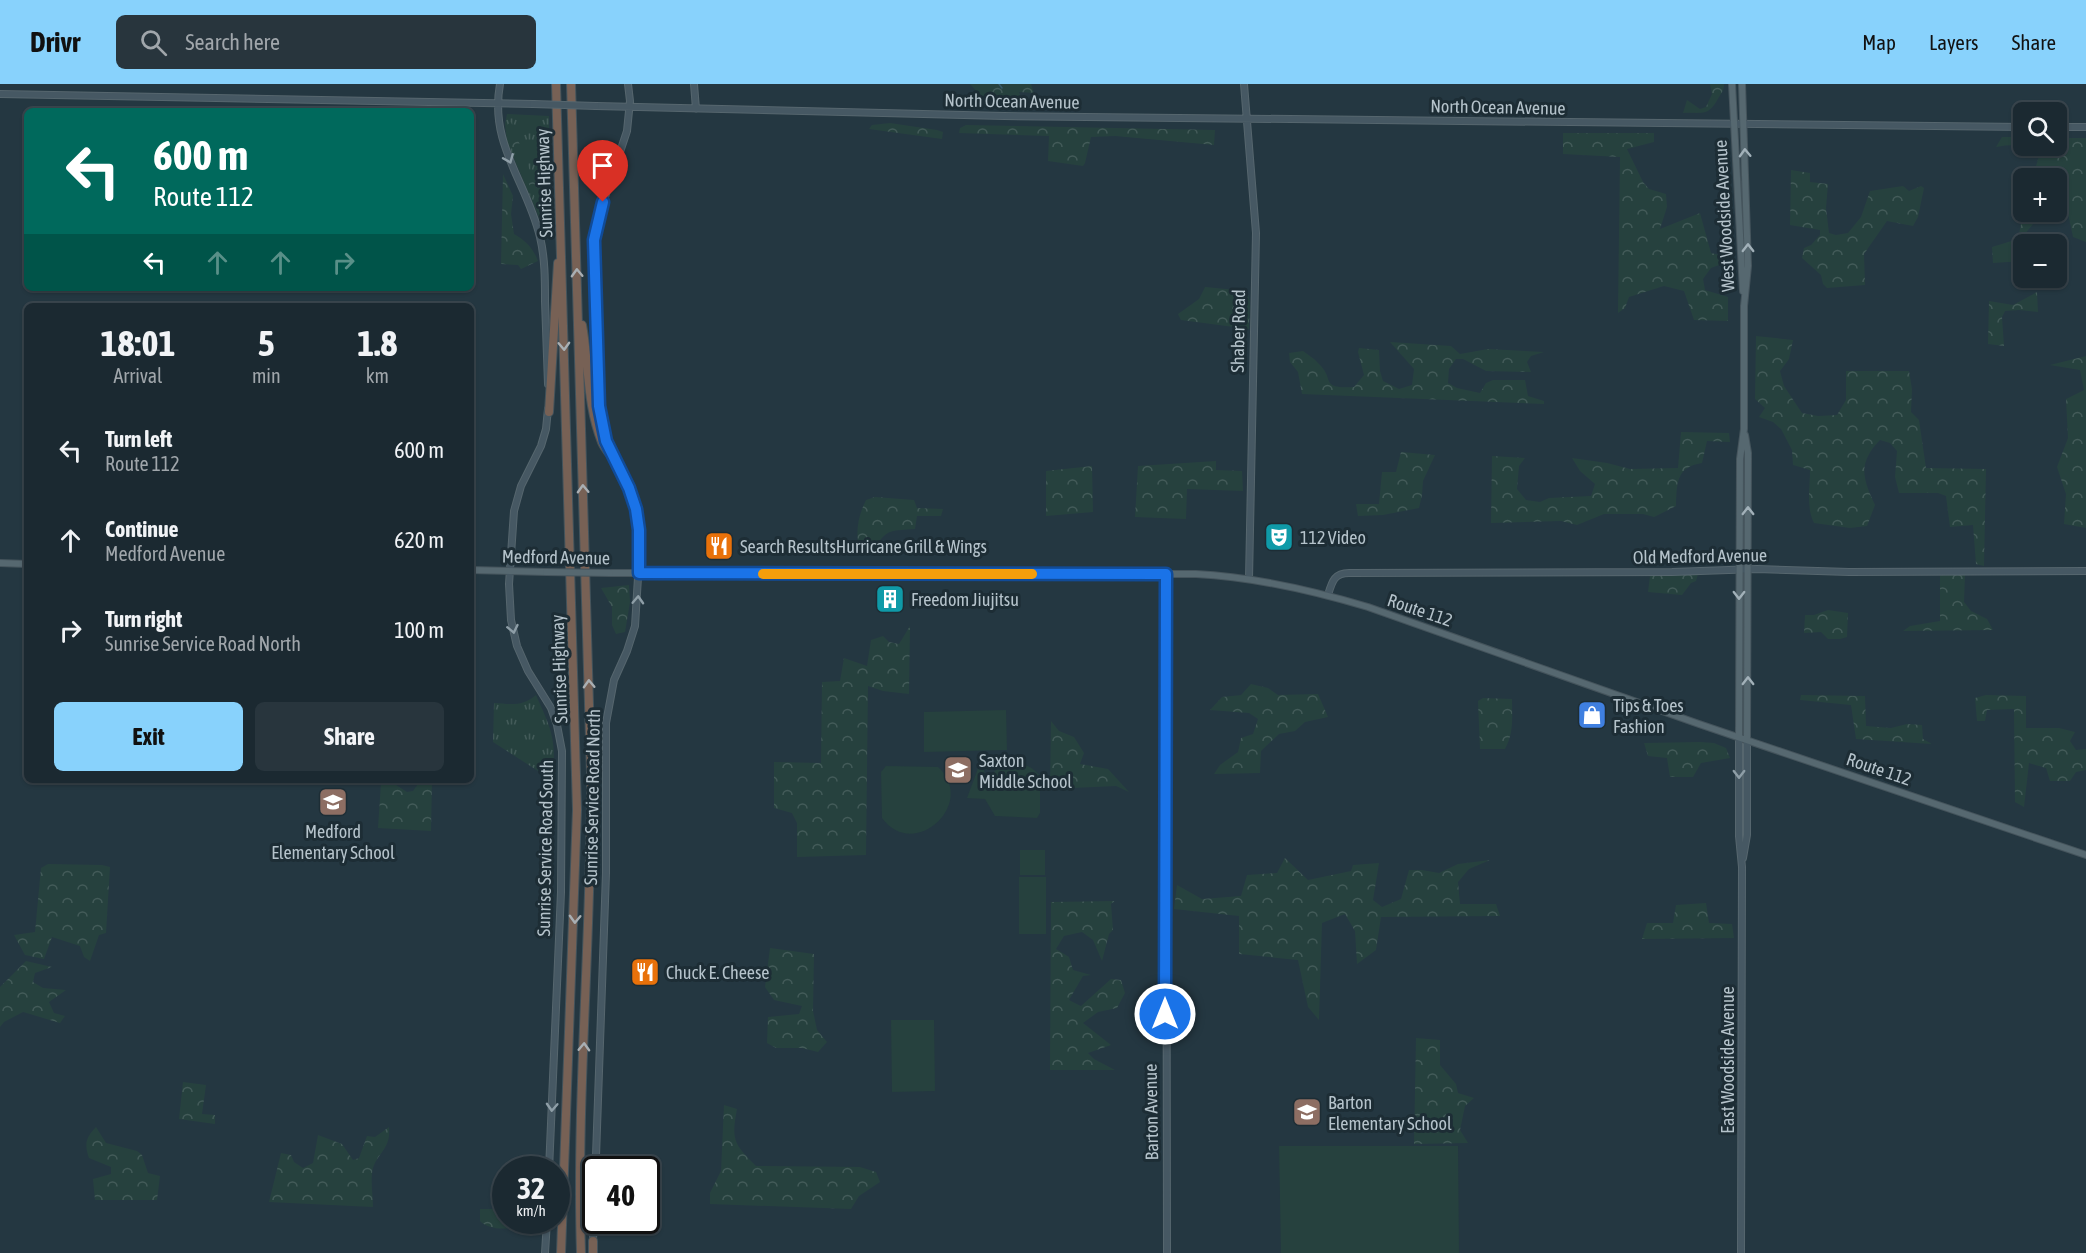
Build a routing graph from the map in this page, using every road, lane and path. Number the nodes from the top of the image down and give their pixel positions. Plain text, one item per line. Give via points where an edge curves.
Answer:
1 (500, 84) edge
2 (556, 84) edge
3 (571, 84) edge
4 (628, 84) edge
5 (694, 84) edge
6 (1244, 84) edge
7 (1732, 84) edge
8 (1742, 84) edge
9 (0, 94) edge
10 (498, 103) junction
11 (630, 107) junction
12 (696, 109) junction
13 (1247, 119) junction
14 (1734, 124) junction
15 (1744, 124) junction
16 (2013, 127) edge
17 (2067, 127) edge
18 (2086, 127) edge
19 (561, 224) junction
20 (577, 294) junction
21 (1744, 306) junction
22 (549, 412) junction
23 (1744, 429) junction
24 (615, 461) junction
25 (0, 563) edge
26 (24, 564) edge
27 (1739, 569) junction
28 (1748, 569) junction
29 (474, 570) edge
30 (509, 571) junction
31 (2086, 571) edge
32 (639, 573) junction
33 (712, 574) joint
34 (1166, 574) junction
35 (1249, 579) junction
36 (1328, 595) junction
37 (1739, 737) junction
38 (1748, 740) junction
39 (2086, 855) edge
40 (1742, 867) junction
41 (550, 1156) edge
42 (546, 1234) edge
43 (593, 1241) joint
44 (561, 1250) edge
45 (545, 1253) edge
46 (581, 1253) edge
47 (593, 1253) edge
48 (1167, 1253) edge
49 (1741, 1253) edge

1 - 10 main road, Sunrise Service Road South
2 - 19 highway, Sunrise Highway
20 -> 3 highway, Sunrise Highway
4 - 11 main road, Sunrise Service Road North
5 - 12 main road
6 - 13 main road, Shaber Road
7 - 14 main road, West Woodside Avenue
8 - 15 main road, West Woodside Avenue
9 - 10 main road, North Ocean Avenue
10 - 11 main road, North Ocean Avenue, bridge
10 -> 22 main road, Sunrise Service Road South via 504,147 542,246
11 - 12 main road, North Ocean Avenue
11 - 24 main road, Sunrise Service Road North via 625,140 594,240 599,406 603,432
12 - 13 main road, North Ocean Avenue
13 - 14 main road, North Ocean Avenue
13 - 35 main road, Shaber Road via 1256,233
14 - 15 main road, North Ocean Avenue
14 - 21 main road, West Woodside Avenue
15 - 16 main road, North Ocean Avenue
21 -> 15 main road, West Woodside Avenue via 1748,266
17 - 18 main road
19 - 22 highway
19 -> 44 highway, Sunrise Highway via 577,798
20 - 24 highway via 596,421 603,444
46 -> 20 highway, Sunrise Highway via 580,1133 592,808
21 - 23 main road, West Woodside Avenue
22 - 30 main road, Sunrise Service Road South via 541,446 521,486 514,511
23 - 27 main road, West Woodside Avenue
28 -> 23 main road, West Woodside Avenue via 1748,453
24 - 32 main road, Sunrise Service Road North via 636,509
25 - 26 main road
27 - 28 main road, Old Medford Avenue
27 - 36 main road, Old Medford Avenue via 1344,573 1334,579
27 -> 37 main road, East Woodside Avenue
28 - 31 main road, Old Medford Avenue
38 -> 28 main road, East Woodside Avenue
29 - 30 main road, Medford Avenue
30 - 32 main road, Medford Avenue, bridge
30 -> 41 main road, Sunrise Service Road South via 510,611 517,646 551,708 561,751 561,892
32 - 33 main road, Medford Avenue
43 -> 32 main road, Sunrise Service Road North via 606,856 606,723 614,680 635,626
33 - 34 main road, Route 112
34 - 35 main road, Route 112
34 - 48 main road, Barton Avenue
35 - 36 main road, Route 112
36 - 37 main road, Route 112
37 - 38 main road, Route 112
37 -> 40 main road, East Woodside Avenue
38 - 39 main road, Route 112
38 - 40 main road, East Woodside Avenue via 1747,835
40 - 49 main road, East Woodside Avenue
42 - 45 main road
43 - 47 highway

